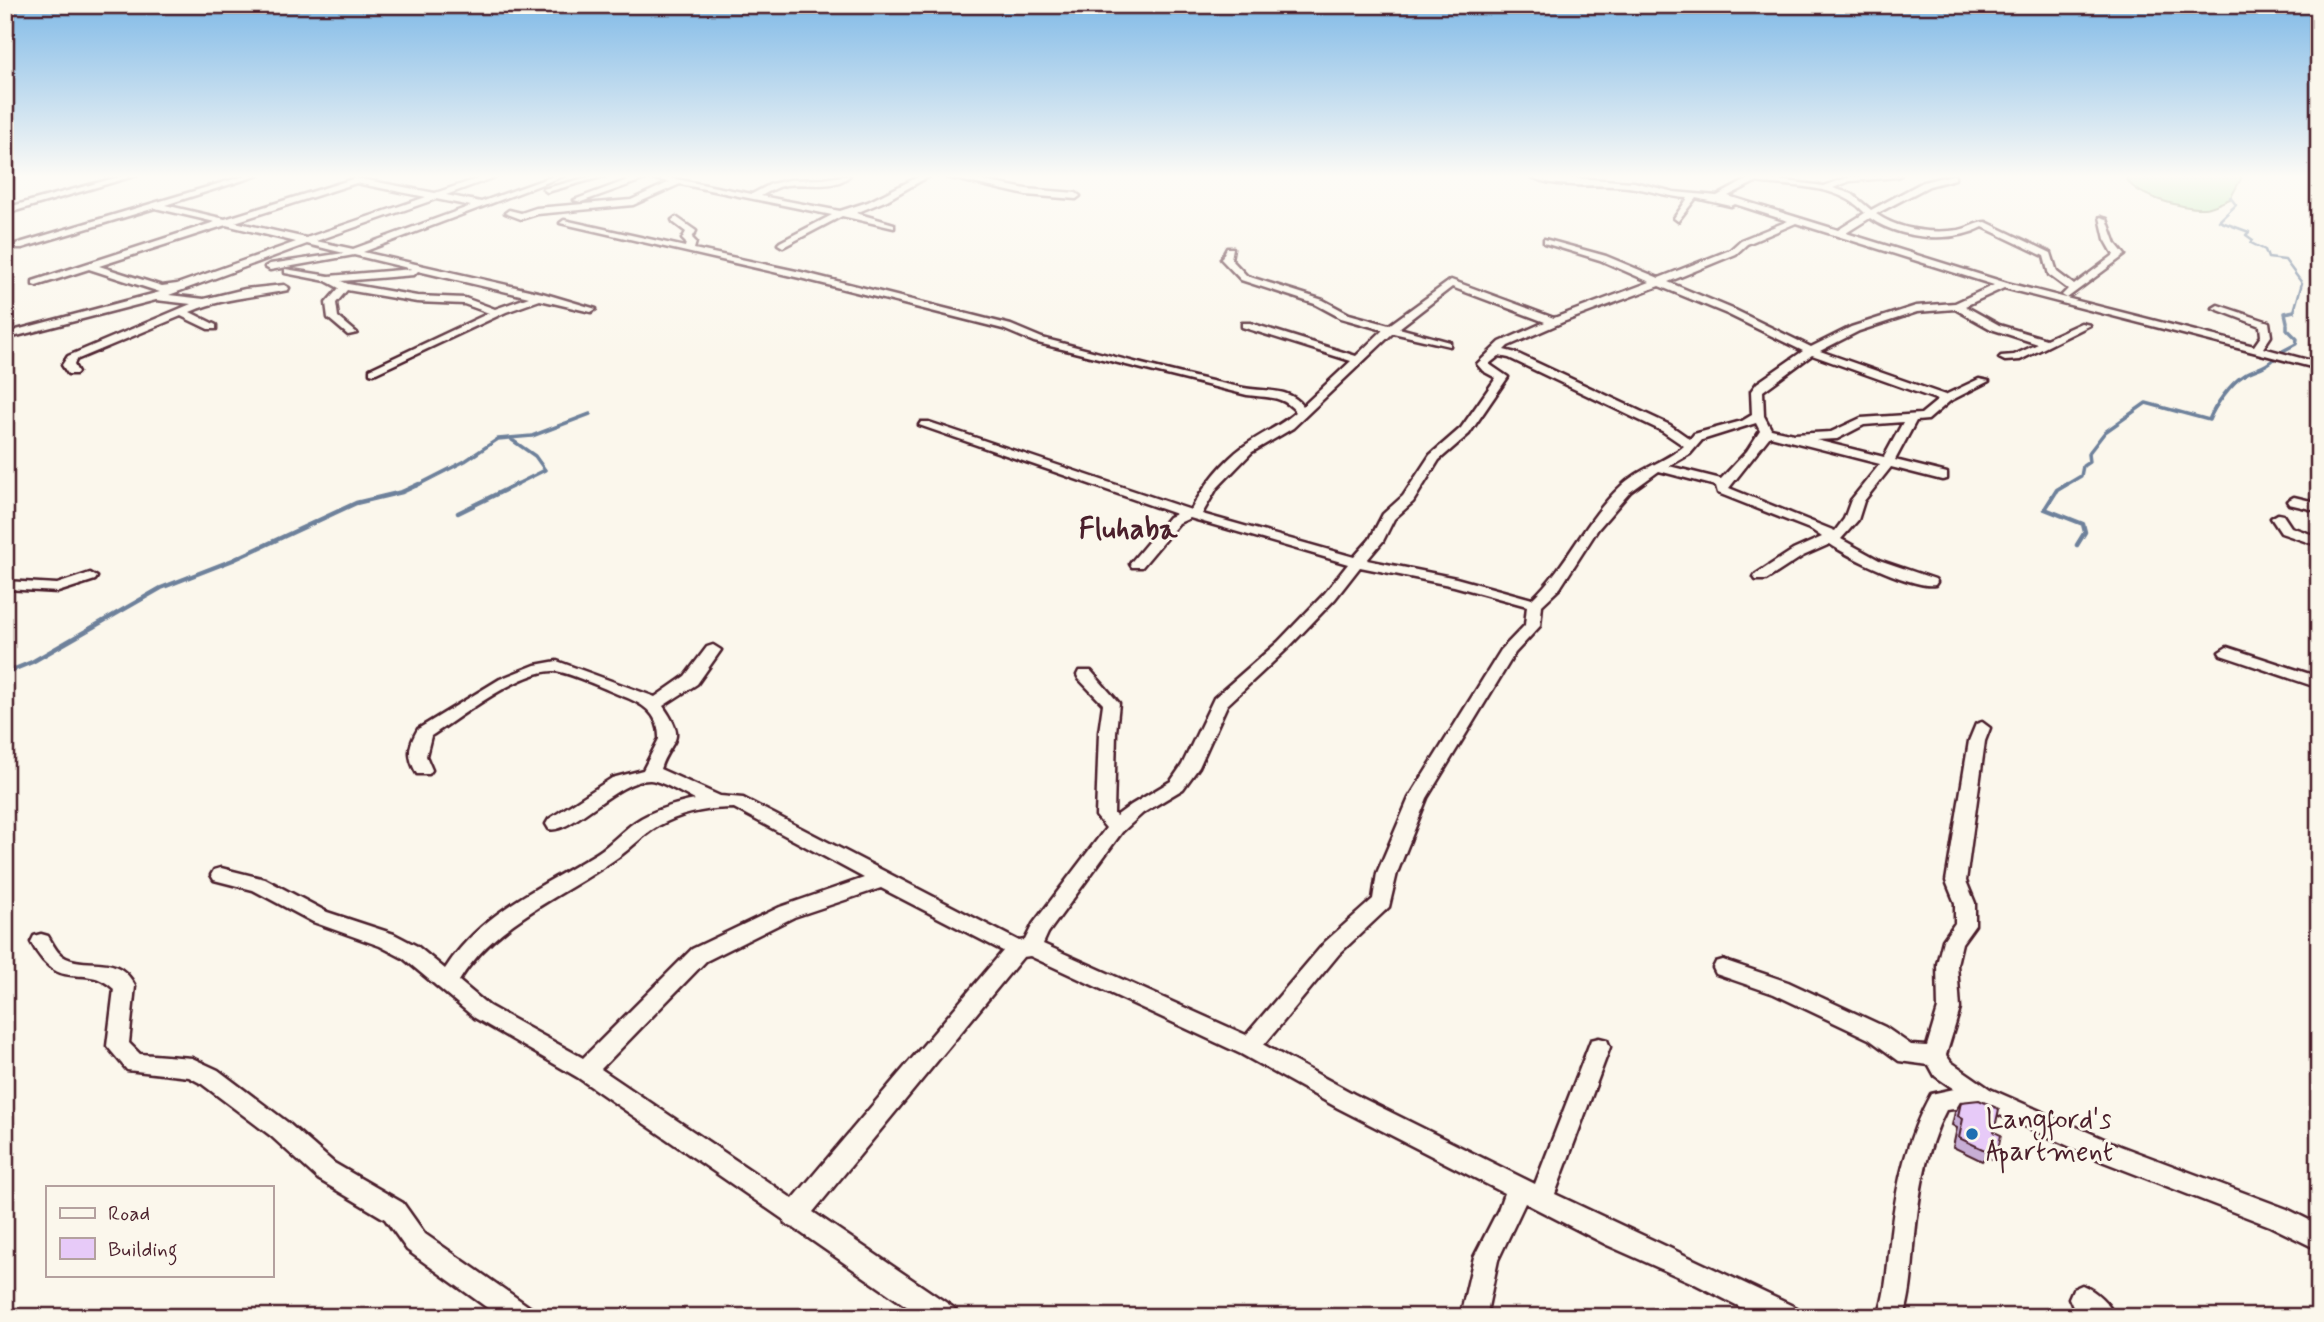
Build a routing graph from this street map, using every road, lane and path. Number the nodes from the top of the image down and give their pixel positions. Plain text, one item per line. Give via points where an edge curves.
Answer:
1 (50, 237) edge
2 (186, 237) edge
3 (289, 237) edge
4 (317, 237) edge
5 (397, 237) edge
6 (625, 237) edge
7 (688, 237) edge
8 (798, 237) edge
9 (1757, 237) edge
10 (1855, 237) edge
11 (2010, 237) edge
12 (2110, 237) edge
13 (305, 241) junction
14 (1547, 241) dead end
15 (783, 244) dead end
16 (19, 246) dead end
17 (1230, 250) dead end
18 (689, 251) junction
19 (354, 253) junction
20 (247, 264) junction
21 (89, 266) junction
22 (270, 267) junction
23 (434, 272) junction
24 (198, 279) junction
25 (329, 279) junction
26 (1659, 282) junction
27 (36, 283) dead end
28 (2004, 285) junction
29 (345, 287) junction
30 (284, 288) dead end
31 (2074, 289) junction
32 (542, 296) junction
33 (156, 297) junction
34 (2060, 301) junction
35 (204, 302) junction
36 (1957, 306) junction
37 (591, 309) dead end
38 (2218, 309) dead end
39 (500, 312) junction
40 (184, 313) junction
41 (1555, 322) junction
42 (1246, 325) dead end
43 (2085, 325) dead end
44 (212, 327) dead end
45 (1391, 330) junction
46 (352, 333) dead end
47 (5, 336) edge
48 (1288, 339) junction
49 (1333, 341) dead end
50 (2047, 343) junction
51 (1446, 344) dead end
52 (1811, 351) junction
53 (2256, 351) junction
54 (1497, 352) junction
55 (2005, 358) dead end
56 (1358, 360) junction
57 (2319, 366) edge
58 (374, 371) dead end
59 (72, 372) dead end
60 (1983, 381) dead end
61 (1946, 399) junction
62 (1302, 412) junction
63 (1758, 416) junction
64 (1910, 421) junction
65 (925, 425) dead end
66 (1766, 431) junction
67 (1798, 437) junction
68 (1691, 445) junction
69 (1887, 463) junction
70 (1658, 467) junction
71 (1942, 476) dead end
72 (1725, 484) junction
73 (2294, 501) dead end
74 (2319, 507) edge
75 (1192, 514) junction
76 (2278, 518) dead end
77 (1833, 539) junction
78 (2319, 542) edge
79 (1357, 562) junction
80 (1137, 564) dead end
81 (1761, 577) dead end
82 (90, 578) dead end
83 (1930, 582) dead end
84 (5, 585) edge
85 (1535, 604) junction
86 (713, 650) dead end
87 (2227, 652) dead end
88 (1085, 675) dead end
89 (2319, 683) edge
90 (654, 705) junction
91 (1982, 728) dead end
92 (424, 770) dead end
93 (653, 774) junction
94 (714, 801) junction
95 (555, 824) dead end
96 (1116, 827) junction
97 (221, 875) dead end
98 (881, 880) junction
99 (40, 942) dead end
100 (1024, 948) junction
101 (1723, 968) dead end
102 (448, 981) junction
103 (1249, 1047) junction
104 (1599, 1047) dead end
105 (1935, 1056) junction
106 (585, 1070) junction
107 (1982, 1096) junction
108 (1518, 1188) junction
109 (1541, 1199) junction
110 (794, 1216) junction
111 (2319, 1238) edge
112 (2082, 1298) dead end
113 (522, 1317) edge
114 (945, 1317) edge
115 (1473, 1317) edge
116 (1788, 1317) edge
117 (1891, 1317) edge
118 (2102, 1317) edge

1 - 16 street
2 - 21 street
3 - 13 street
4 - 13 street
5 - 19 street
6 - 18 street
7 - 18 street
8 - 15 street
9 - 26 street via 1733,252
10 - 28 street
11 - 31 street via 2048,255 2052,273
12 - 31 street via 2120,256
13 - 19 street
13 - 20 street
14 - 26 street
17 - 45 street via 1226,259 1244,278
18 - 62 street via 878,293 1007,327 1038,340 1247,392 1284,396
19 - 22 street
19 - 23 street
20 - 22 street
20 - 24 street
21 - 24 street via 162,289
21 - 27 street
22 - 25 street
23 - 25 street
23 - 32 street
24 - 33 street
25 - 29 street
26 - 41 street
26 - 52 street
28 - 34 street
28 - 36 street
29 - 39 street via 416,299 466,301
29 - 46 street via 331,303 332,318
30 - 35 street
31 - 34 street
32 - 37 street
32 - 39 street
33 - 35 street
33 - 47 street
34 - 53 street
35 - 40 street
36 - 50 street via 1995,327
36 - 52 street via 1903,313
38 - 53 street via 2265,324 2266,336
39 - 58 street
40 - 44 street
40 - 59 street via 72,358 68,365
41 - 45 street via 1455,283
41 - 54 street via 1504,344
42 - 48 street
43 - 50 street
45 - 51 street
45 - 56 street
48 - 49 street
48 - 56 street
50 - 55 street
52 - 61 street
52 - 63 street via 1760,385
53 - 57 street
54 - 68 street via 1666,428
54 - 79 street via 1483,364 1502,377 1485,404 1458,439 1434,458 1408,499 1388,517 1376,541
56 - 62 street
60 - 61 street
61 - 64 street via 1924,417
62 - 75 street via 1248,449 1211,486
63 - 66 street
63 - 68 street via 1746,424 1698,437
64 - 67 street via 1861,422 1833,436
64 - 69 street
65 - 75 street
66 - 67 street
66 - 72 street
67 - 69 street
68 - 70 street
69 - 71 street
69 - 77 street via 1858,500 1851,520
70 - 72 street
70 - 85 street via 1625,489 1555,585
72 - 77 street via 1723,490 1817,527
73 - 74 street
75 - 79 street
75 - 80 street via 1174,520
76 - 78 street via 2286,530
77 - 81 street via 1798,553
77 - 83 street via 1874,563
79 - 85 street
79 - 96 street via 1283,645 1220,702 1177,785
82 - 84 street via 58,588
85 - 103 street via 1532,626 1509,650 1418,798 1387,873 1382,902 1332,948
86 - 90 street via 691,680
87 - 89 street
88 - 96 street via 1111,704 1105,742 1109,787 1105,816
90 - 92 street via 570,669 544,667 514,678 424,733 416,747
90 - 93 street via 669,735 651,768
91 - 105 street via 1956,881 1965,903 1965,925 1953,940 1947,964 1950,1009
93 - 94 street
93 - 95 street via 618,782
94 - 98 street via 737,802
94 - 102 street via 649,822 618,849 485,934 457,963
96 - 100 street
97 - 102 street via 258,884 320,917 387,940
98 - 100 street
98 - 106 street via 787,912 699,955
99 - 113 street via 48,957 62,967 109,972 125,986 118,1046 135,1063 192,1068 210,1077 327,1171 394,1211 416,1242
100 - 103 street
100 - 110 street
101 - 105 street via 1793,993 1877,1033 1907,1054
102 - 106 street via 482,1012
103 - 108 street
104 - 109 street
105 - 107 street via 1944,1069
106 - 110 street
107 - 111 street
107 - 117 street via 1939,1101 1928,1117 1911,1185
108 - 109 street
108 - 115 street via 1486,1257
109 - 116 street
110 - 114 street
112 - 118 street

